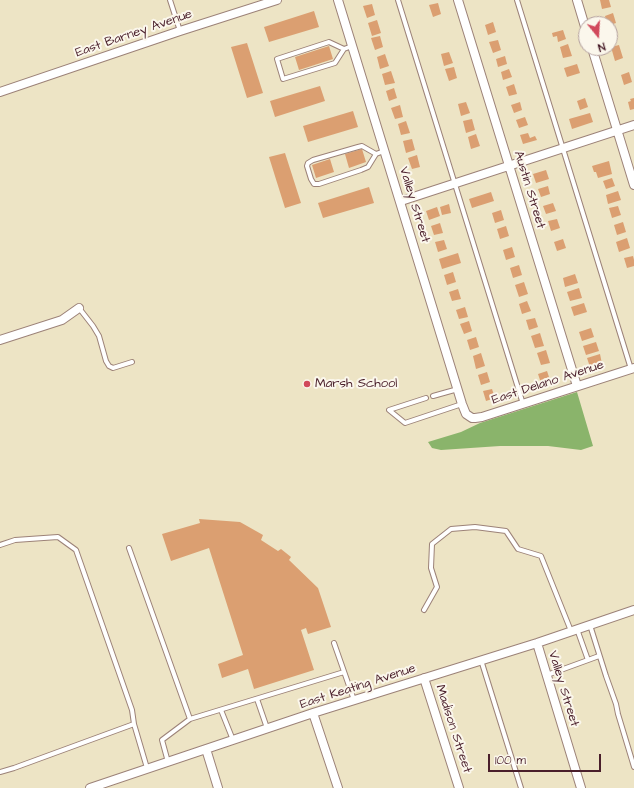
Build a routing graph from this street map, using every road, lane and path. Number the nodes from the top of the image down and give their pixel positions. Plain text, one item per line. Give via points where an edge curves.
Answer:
1 (170, 0) edge
2 (277, 0) edge
3 (338, 0) edge
4 (398, 0) edge
5 (458, 0) edge
6 (517, 0) edge
7 (577, 0) edge
8 (582, 16) edge
9 (180, 31) junction
10 (352, 46) junction
11 (344, 49) junction
12 (594, 56) edge
13 (0, 92) edge
14 (634, 125) edge
15 (617, 131) junction
16 (563, 148) junction
17 (385, 151) junction
18 (376, 154) junction
19 (509, 166) junction
20 (454, 184) junction
21 (634, 186) edge
22 (401, 201) junction
23 (79, 308) joint
24 (0, 340) edge
25 (132, 362) dead end
26 (632, 368) edge
27 (577, 386) junction
28 (458, 389) junction
29 (433, 396) dead end
30 (426, 398) dead end
31 (462, 404) junction
32 (523, 404) junction
33 (469, 417) joint
34 (0, 545) edge
35 (129, 548) dead end
36 (424, 610) dead end
37 (634, 610) edge
38 (590, 625) junction
39 (574, 630) junction
40 (334, 643) dead end
41 (537, 643) junction
42 (599, 656) junction
43 (481, 660) junction
44 (588, 660) junction
45 (344, 672) junction
46 (547, 675) junction
47 (424, 678) junction
48 (257, 699) junction
49 (354, 700) junction
50 (221, 710) junction
51 (313, 713) junction
52 (190, 719) junction
53 (134, 724) junction
54 (267, 729) junction
55 (233, 740) junction
56 (206, 750) junction
57 (168, 762) junction
58 (634, 767) edge
59 (147, 769) junction
60 (0, 772) edge
61 (98, 787) edge
62 (90, 788) edge
63 (218, 788) edge
64 (338, 788) edge
65 (459, 788) edge
66 (521, 788) edge
67 (581, 788) edge

1 - 9 lane
2 - 9 street, East Barney Avenue
3 - 10 street, Valley Street
4 - 20 lane
5 - 19 street, Austin Street
6 - 16 lane
7 - 8 street
9 - 13 street, East Barney Avenue
10 - 11 lane
10 - 17 street, Valley Street
11 - 11 lane via 329,42 278,59 283,79 335,63
12 - 15 street
14 - 15 street
15 - 16 street
15 - 21 street
16 - 19 street
16 - 26 lane
17 - 18 lane
17 - 22 street, Valley Street
18 - 18 lane via 362,146 308,163 307,166 314,184 319,184 368,167
19 - 20 street
19 - 27 street, Austin Street
20 - 22 street
20 - 32 lane
22 - 28 street, Valley Street
23 - 24 street via 62,320
23 - 25 lane via 99,336 109,366 113,368
26 - 27 street, East Delano Avenue
27 - 32 street, East Delano Avenue
28 - 29 lane
28 - 31 street, Valley Street
30 - 31 lane via 389,410 405,423
31 - 33 street, Valley Street
32 - 33 street, East Delano Avenue via 479,418
34 - 53 lane via 15,540 58,538 76,550 132,710
35 - 52 lane
36 - 39 lane via 437,587 431,568 432,544 451,529 475,527 506,531 518,548 541,556
37 - 38 street, East Keating Avenue
38 - 39 street, East Keating Avenue
38 - 42 lane
39 - 41 street, East Keating Avenue
39 - 44 lane
40 - 45 lane
41 - 43 street, East Keating Avenue
41 - 46 street, Valley Street
42 - 44 lane
42 - 58 lane
43 - 47 street, East Keating Avenue
43 - 66 lane
44 - 46 lane
45 - 48 lane
45 - 49 lane
46 - 67 street, Valley Street
47 - 49 street, East Keating Avenue
47 - 65 street, Madison Street
48 - 50 lane
48 - 54 lane
49 - 51 street, East Keating Avenue
50 - 52 lane
50 - 55 lane
51 - 54 street, East Keating Avenue
51 - 64 street
52 - 57 lane via 162,740
53 - 59 lane
53 - 60 lane
54 - 55 street, East Keating Avenue
55 - 56 street, East Keating Avenue
56 - 57 street, East Keating Avenue
56 - 63 street
57 - 59 street, East Keating Avenue
59 - 61 street, East Keating Avenue
61 - 62 street, East Keating Avenue

